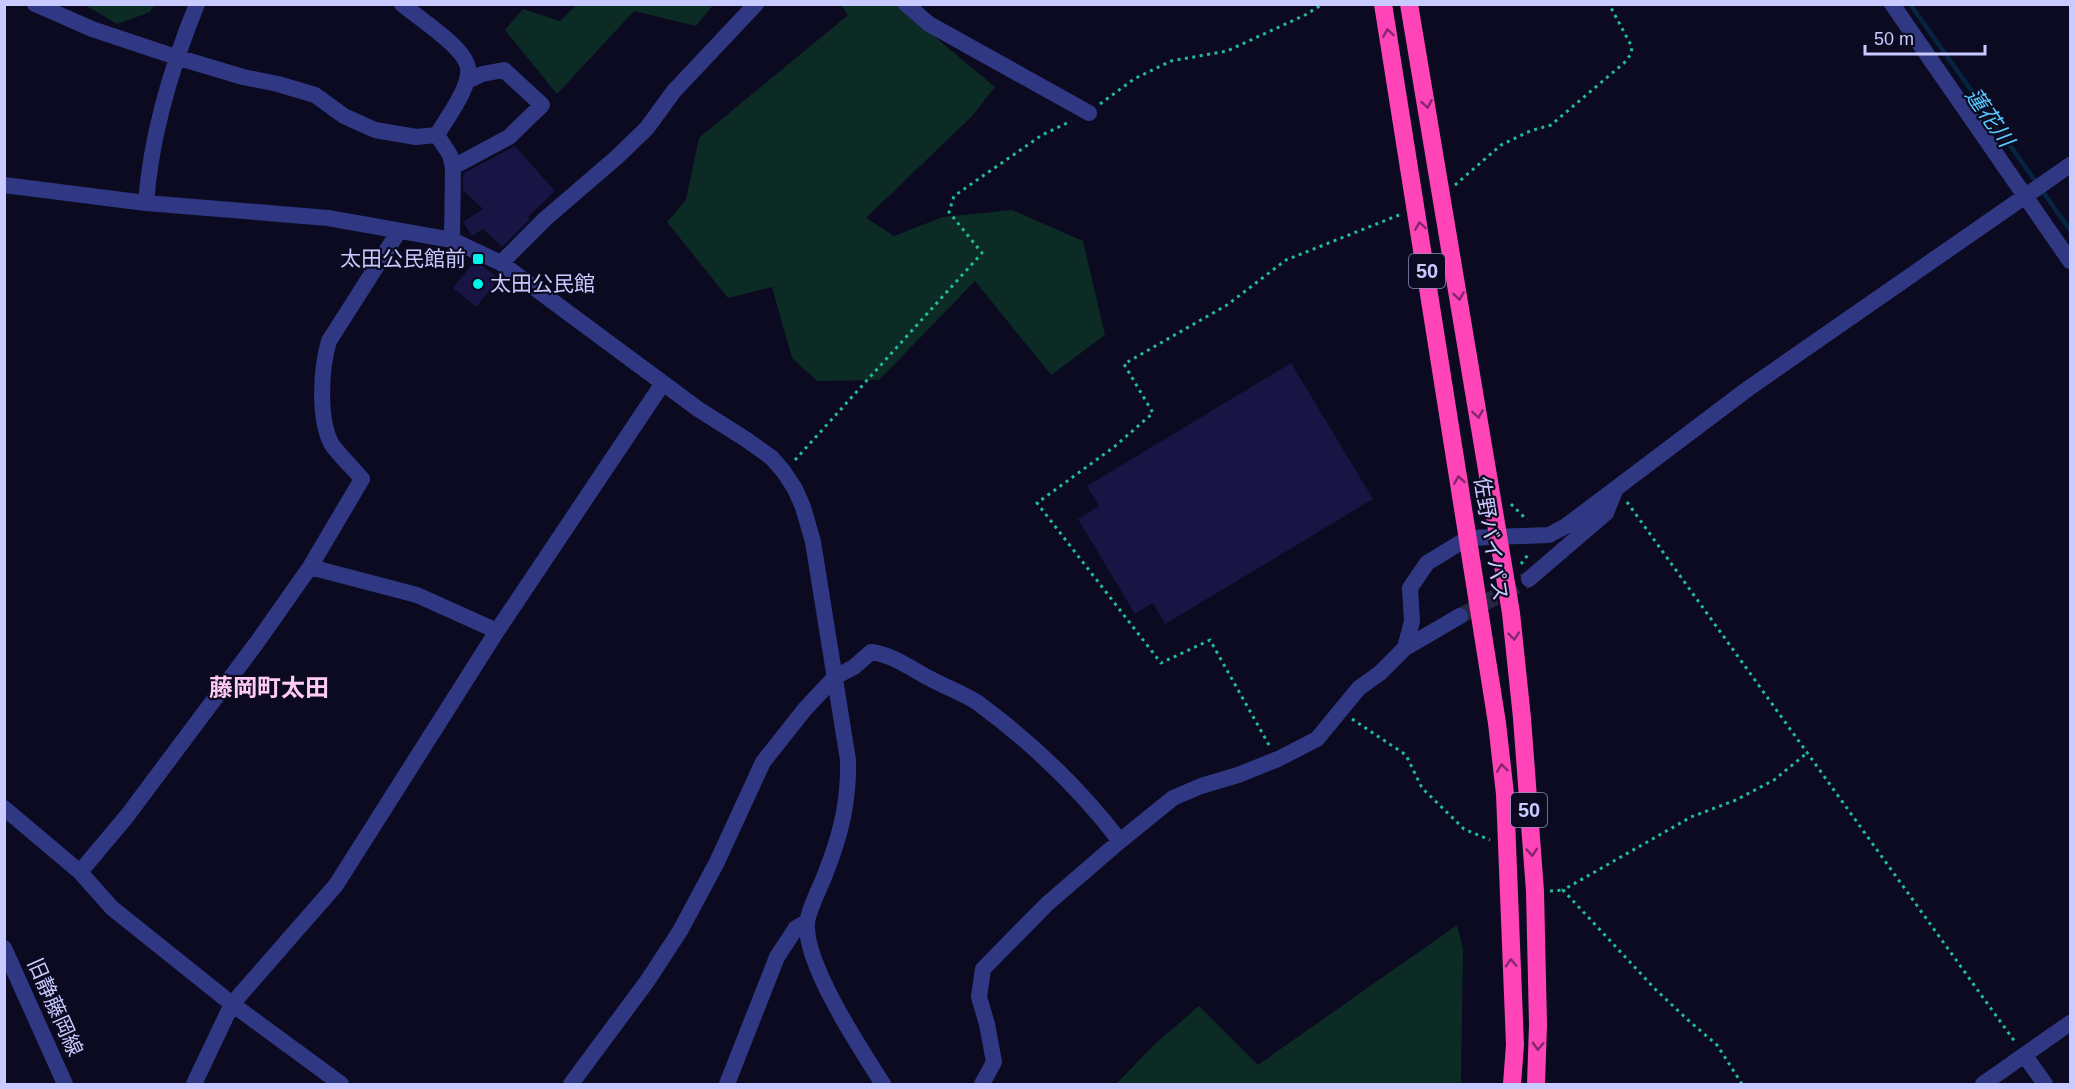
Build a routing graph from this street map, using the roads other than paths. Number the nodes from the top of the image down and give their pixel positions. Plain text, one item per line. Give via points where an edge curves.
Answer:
1 (35, 4) edge
2 (197, 4) edge
3 (402, 4) edge
4 (756, 4) edge
5 (906, 4) edge
6 (1383, 4) edge
7 (1409, 4) edge
8 (1892, 4) edge
9 (177, 57) junction
10 (467, 81) junction
11 (1089, 112) road end
12 (437, 135) junction
13 (2070, 165) edge
14 (453, 167) junction
15 (4, 184) edge
16 (2028, 196) junction
17 (146, 202) junction
18 (399, 231) junction
19 (452, 240) junction
20 (2070, 261) edge
21 (501, 263) junction
22 (663, 383) junction
23 (1616, 487) junction
24 (1499, 537) junction
25 (1468, 538) junction
26 (310, 567) junction
27 (1529, 579) tunnel mouth
28 (1460, 616) tunnel mouth
29 (497, 631) junction
30 (1405, 648) junction
31 (835, 677) junction
32 (4, 808) edge
33 (1120, 841) junction
34 (80, 872) junction
35 (806, 922) junction
36 (4, 948) edge
37 (232, 1004) junction
38 (2070, 1023) edge
39 (2025, 1056) junction
40 (65, 1084) edge
41 (194, 1084) edge
42 (341, 1084) edge
43 (571, 1084) edge
44 (728, 1084) edge
45 (882, 1084) edge
46 (982, 1084) edge
47 (1512, 1084) edge
48 (1536, 1084) edge
49 (1983, 1084) edge
50 (2045, 1084) edge

1 - 9 street via 92,29
2 - 9 street
3 - 10 street via 463,56 468,68
4 - 21 street via 674,91 647,128
5 - 11 street via 929,24
25 -> 6 highway, 佐野バイパス / 50
7 -> 24 highway, 佐野バイパス / 50
8 - 16 street
9 - 12 street via 315,95 344,116 375,130 416,137
9 - 17 street via 163,100
10 - 12 street
10 - 14 street via 504,70 542,105 509,137
12 - 14 street
13 - 16 street
14 - 19 street
15 - 17 street
16 - 20 street
16 - 23 street via 1749,388
17 - 18 street via 328,218
18 - 19 street
18 - 26 street via 329,341 323,360 327,431 332,445 362,479
19 - 21 street
21 - 22 street
22 - 29 street
22 - 31 street via 772,458 784,472 799,498 813,542
23 - 24 street via 1549,535
23 - 27 street via 1606,513
24 - 25 street
24 -> 48 highway, 佐野バイパス / 50 via 1522,718 1535,891
25 - 30 street via 1427,563 1410,588 1412,621
47 -> 25 highway, 佐野バイパス / 50 via 1515,1045 1505,794
26 - 29 street via 417,595
26 - 34 street via 184,741
28 - 30 street
29 - 37 street via 336,885
30 - 33 street via 1359,688 1317,739 1278,759 1173,798
31 - 33 street via 871,652 886,654 976,702 1037,751 1096,810
31 - 35 street via 849,788 836,848
31 - 43 street via 763,762 680,931
32 - 34 street
33 - 46 street via 1047,904 983,969 979,998 994,1062
34 - 37 street via 112,908
35 - 44 street via 796,928 777,957
35 - 45 street via 815,964
36 - 40 street, 旧静藤岡線
37 - 41 street
37 - 42 street
38 - 39 street
39 - 49 street
39 - 50 street

